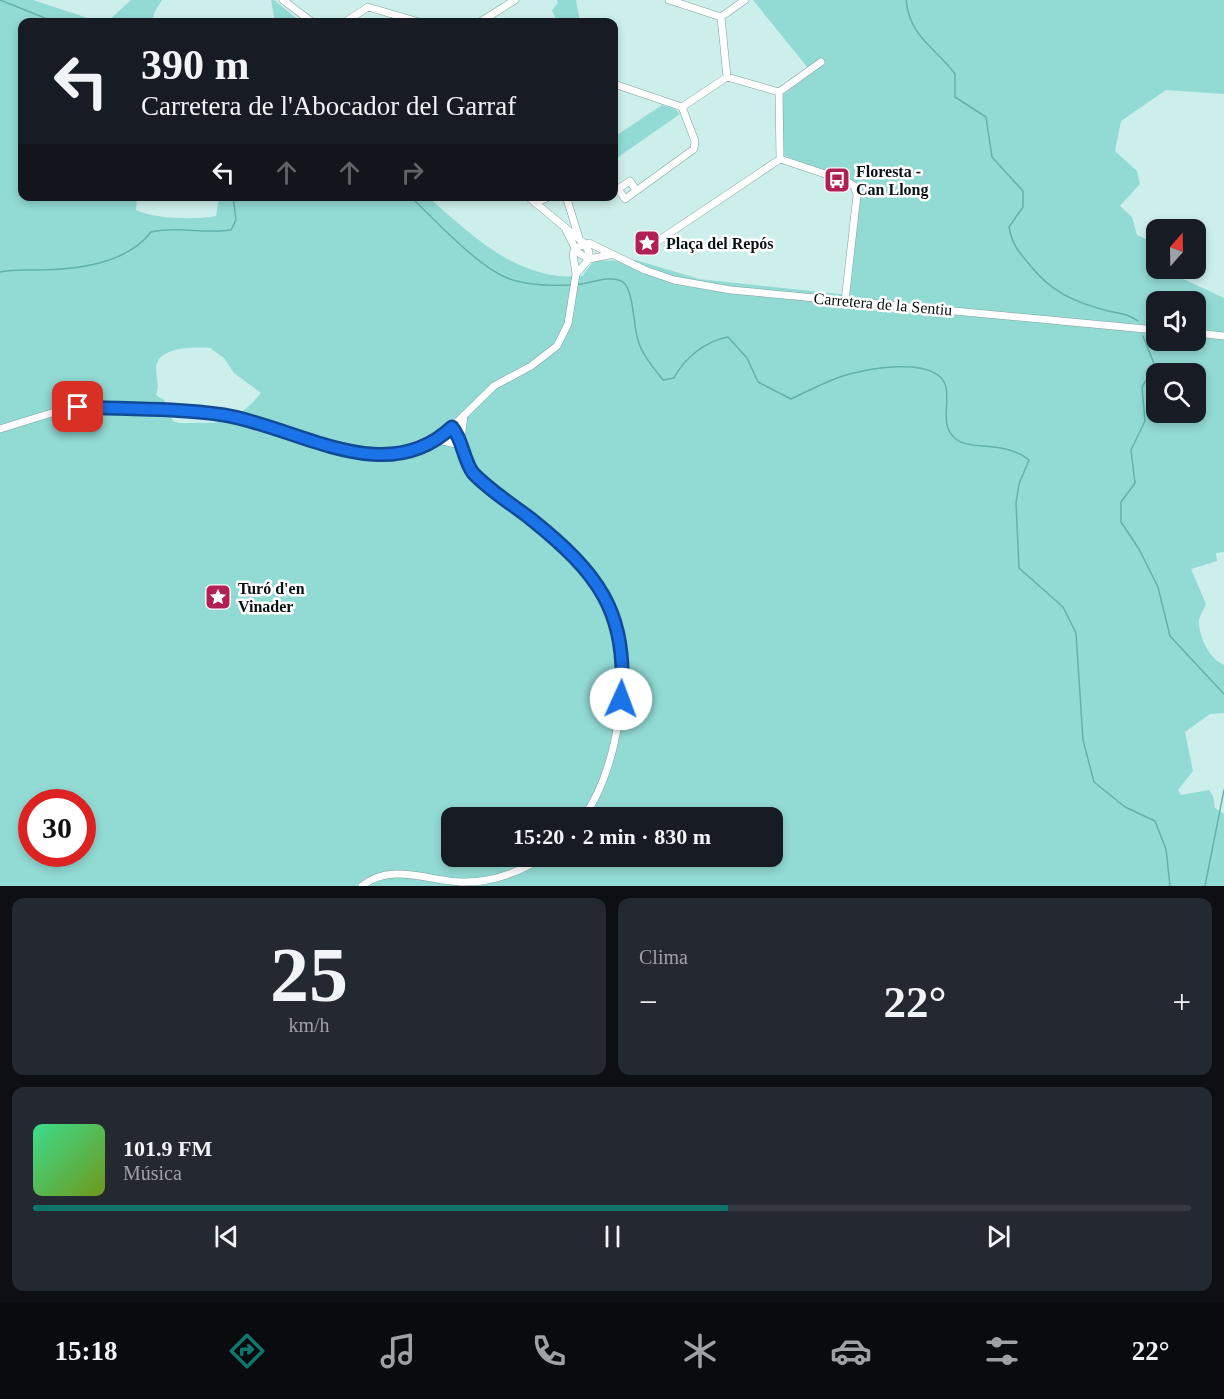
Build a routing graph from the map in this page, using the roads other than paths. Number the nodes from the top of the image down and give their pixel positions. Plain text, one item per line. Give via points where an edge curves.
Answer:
1 (283, 0) edge
2 (515, 0) edge
3 (669, 0) edge
4 (745, 0) edge
5 (368, 3) edge
6 (721, 17) junction
7 (307, 18) edge
8 (350, 18) edge
9 (408, 18) edge
10 (486, 18) edge
11 (821, 62) dead end
12 (728, 77) junction
13 (618, 85) edge
14 (778, 92) junction
15 (682, 107) junction
16 (780, 159) junction
17 (636, 190) dead end
18 (533, 201) edge
19 (540, 201) edge
20 (568, 201) edge
21 (535, 203) junction
22 (565, 228) junction
23 (583, 241) junction
24 (655, 243) dead end
25 (575, 248) junction
26 (615, 256) junction
27 (589, 259) junction
28 (575, 277) junction
29 (845, 301) junction
30 (1146, 329) edge
31 (1206, 334) edge
32 (1224, 336) edge
33 (464, 415) junction
34 (0, 429) edge
35 (450, 429) junction
36 (437, 440) junction
37 (461, 445) junction
38 (589, 807) edge
39 (526, 867) edge
40 (362, 886) edge

1 - 7 street
2 - 10 street
3 - 6 street
4 - 6 street
5 - 8 street
5 - 9 street
6 - 12 street
11 - 14 street
12 - 14 street
12 - 15 street
13 - 15 street
14 - 16 street
15 - 17 street via 695,141 694,149
16 - 24 street
16 - 29 street via 854,186 857,195
18 - 21 street
19 - 21 street
20 - 23 street
21 - 22 street
22 - 23 street, Carretera de la Sentiu
22 - 25 street
23 - 25 street
23 - 26 street, Carretera de la Sentiu
23 - 27 street
25 - 27 street
25 - 28 street
26 - 27 street
26 - 29 street, Carretera de la Sentiu via 674,280
27 - 28 street
28 - 33 street via 566,332 557,346 494,386
29 - 30 street, Carretera de la Sentiu
31 - 32 street
33 - 35 street
33 - 37 street
34 - 36 street via 78,407 224,415 362,455 402,453
35 - 36 street
35 - 37 street
36 - 37 street
37 - 38 street via 469,467 479,479 566,549 598,584 616,620 622,655 620,716 600,786
39 - 40 street via 479,881 445,881 397,873

